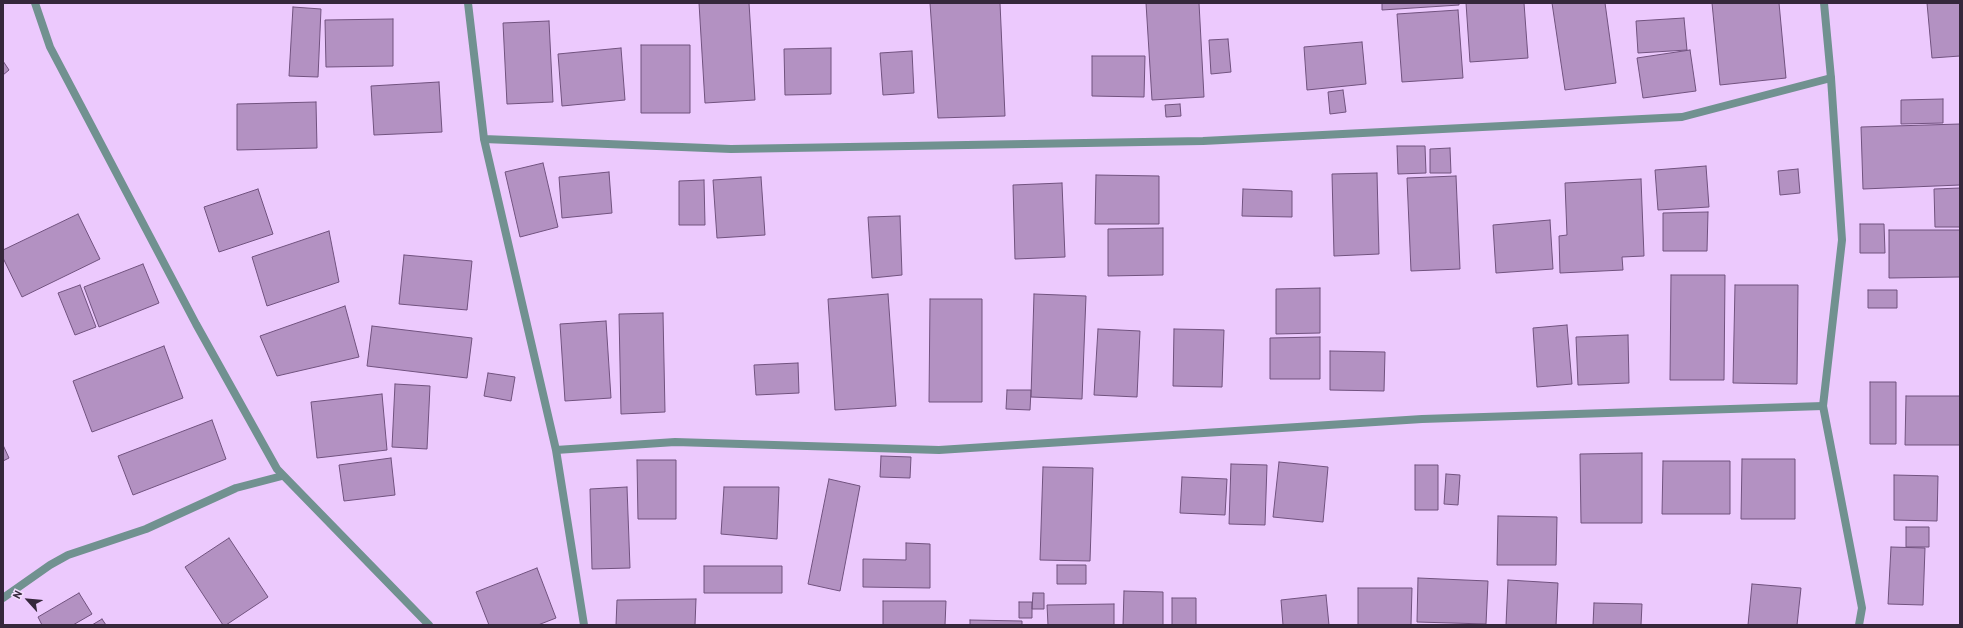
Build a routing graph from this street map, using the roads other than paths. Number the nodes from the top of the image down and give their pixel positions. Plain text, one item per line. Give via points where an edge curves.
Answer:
1 (35, 3) edge
2 (468, 3) edge
3 (1824, 3) edge
4 (1831, 78) junction
5 (484, 138) junction
6 (1823, 406) junction
7 (556, 450) junction
8 (282, 476) junction
9 (3, 598) edge
10 (429, 625) edge
11 (584, 625) edge
12 (1859, 625) edge

1 - 8 street via 53,54 196,324
2 - 5 street
3 - 4 street
4 - 5 street via 1682,117 1203,141 731,149
4 - 6 street via 1842,240
5 - 7 street
6 - 7 street via 1422,419 939,450 675,442
6 - 12 street via 1862,608
7 - 11 street
8 - 9 street via 236,488 146,529 68,555
8 - 10 street

